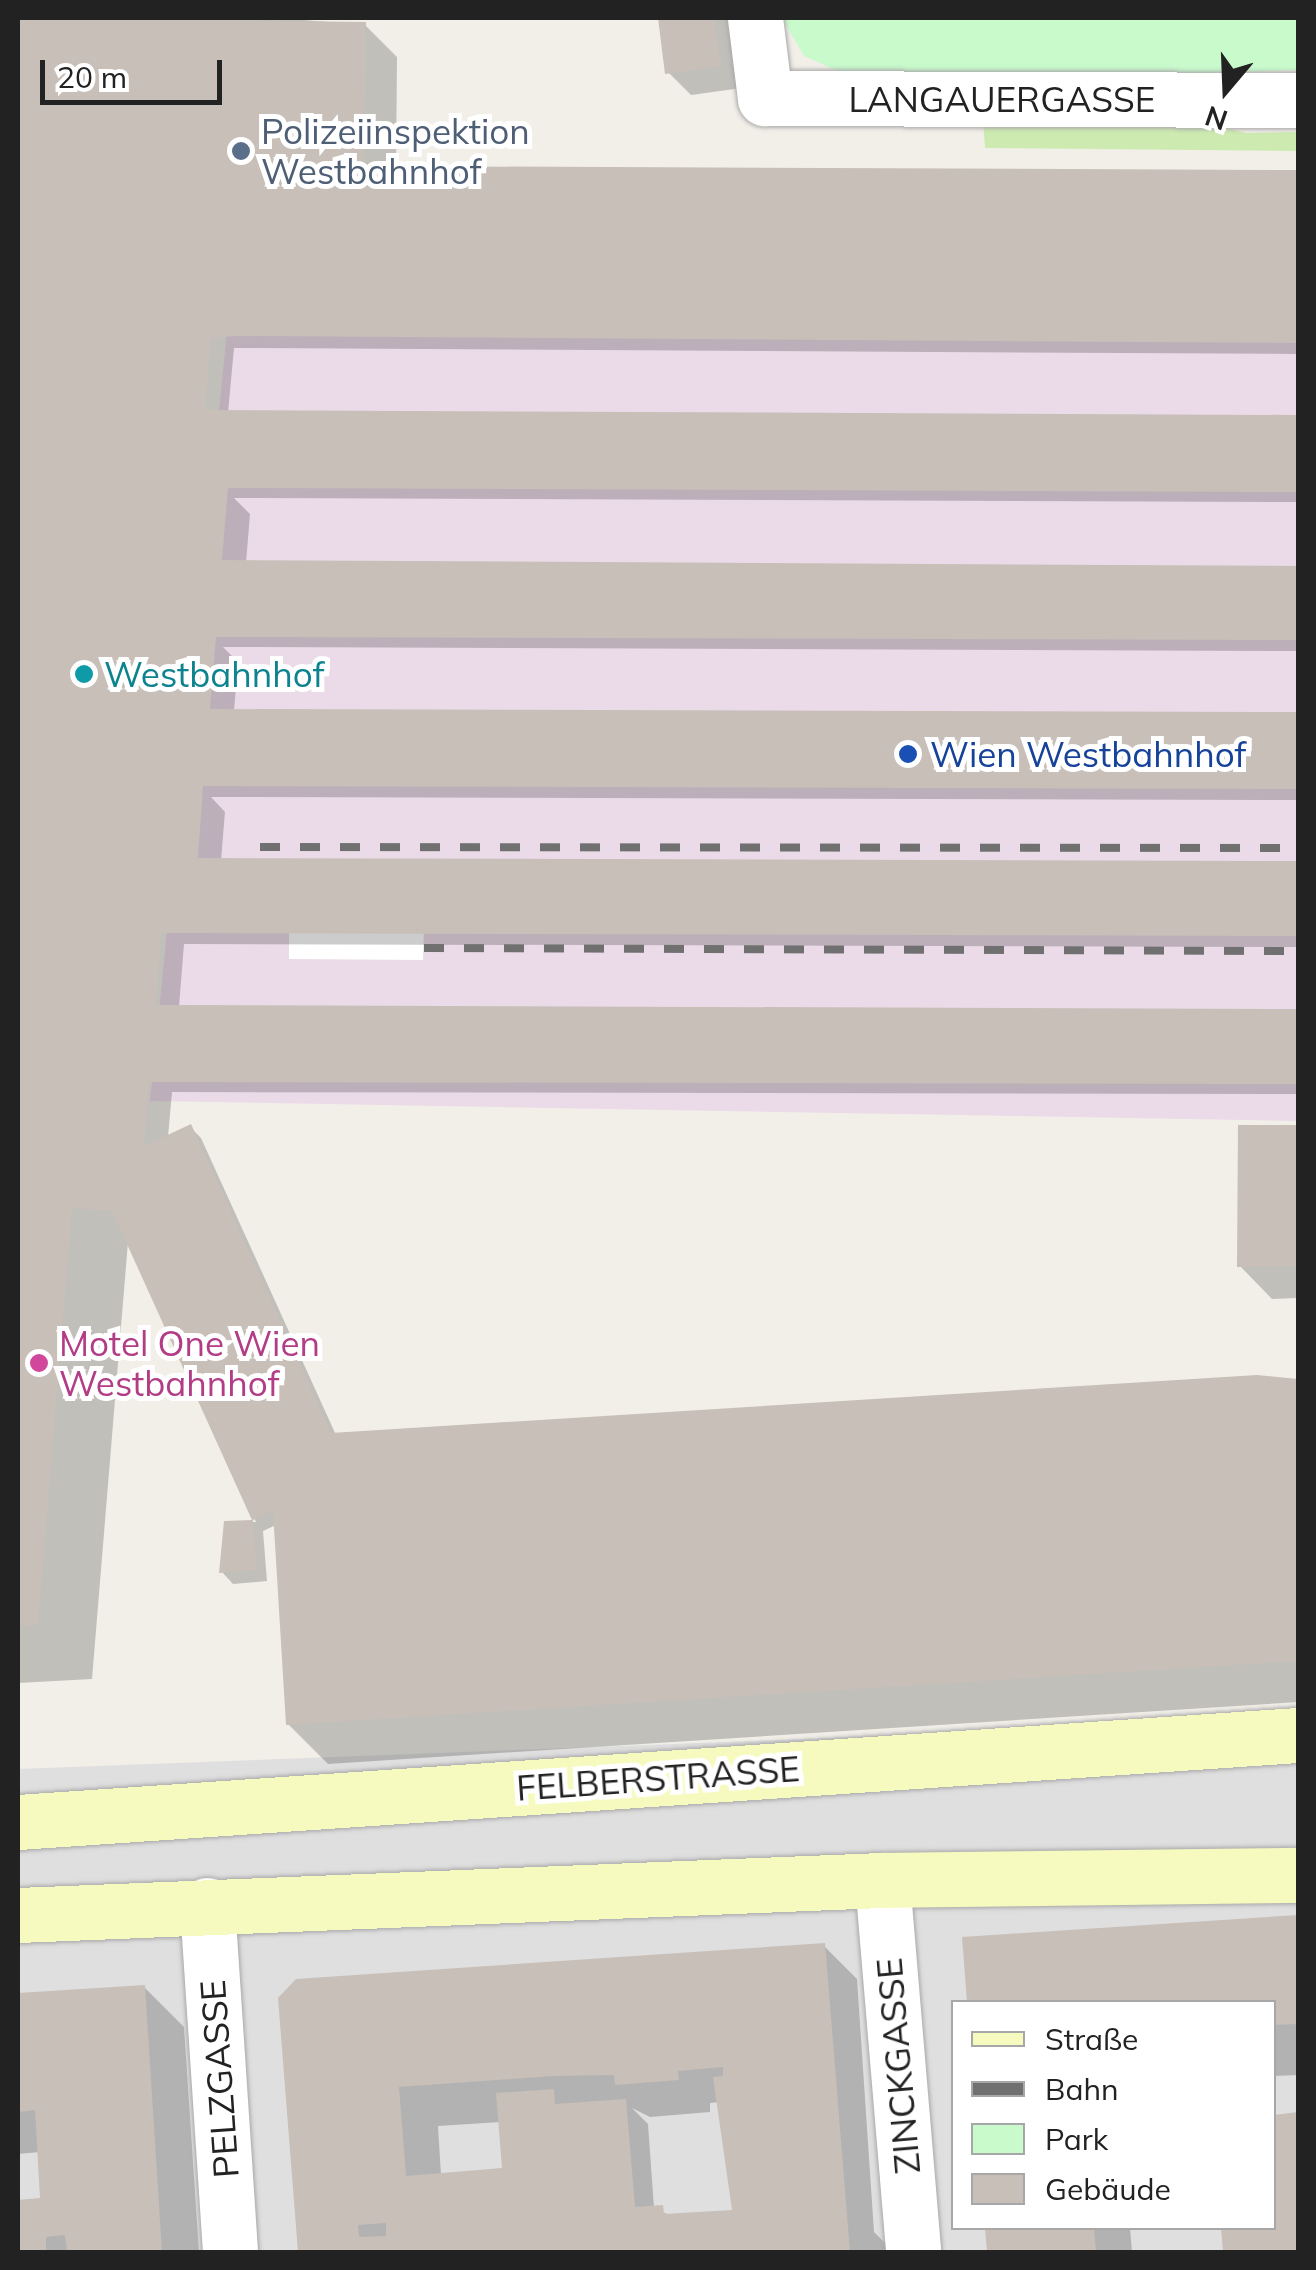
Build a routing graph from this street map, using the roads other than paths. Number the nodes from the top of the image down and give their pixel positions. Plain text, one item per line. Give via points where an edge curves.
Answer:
1 (755, 18) edge
2 (1298, 100) edge
3 (1298, 1735) edge
4 (18, 1822) edge
5 (1298, 1875) edge
6 (882, 1880) junction
7 (207, 1905) junction
8 (18, 1916) edge
9 (230, 2252) edge
10 (913, 2252) edge

1 - 2 street, LANGAUERGASSE via 766,98
3 - 4 main road, FELBERSTRASSE
5 - 6 main road
6 - 7 main road
6 - 10 street, ZINCKGASSE
7 - 8 main road
7 - 9 street, PELZGASSE

